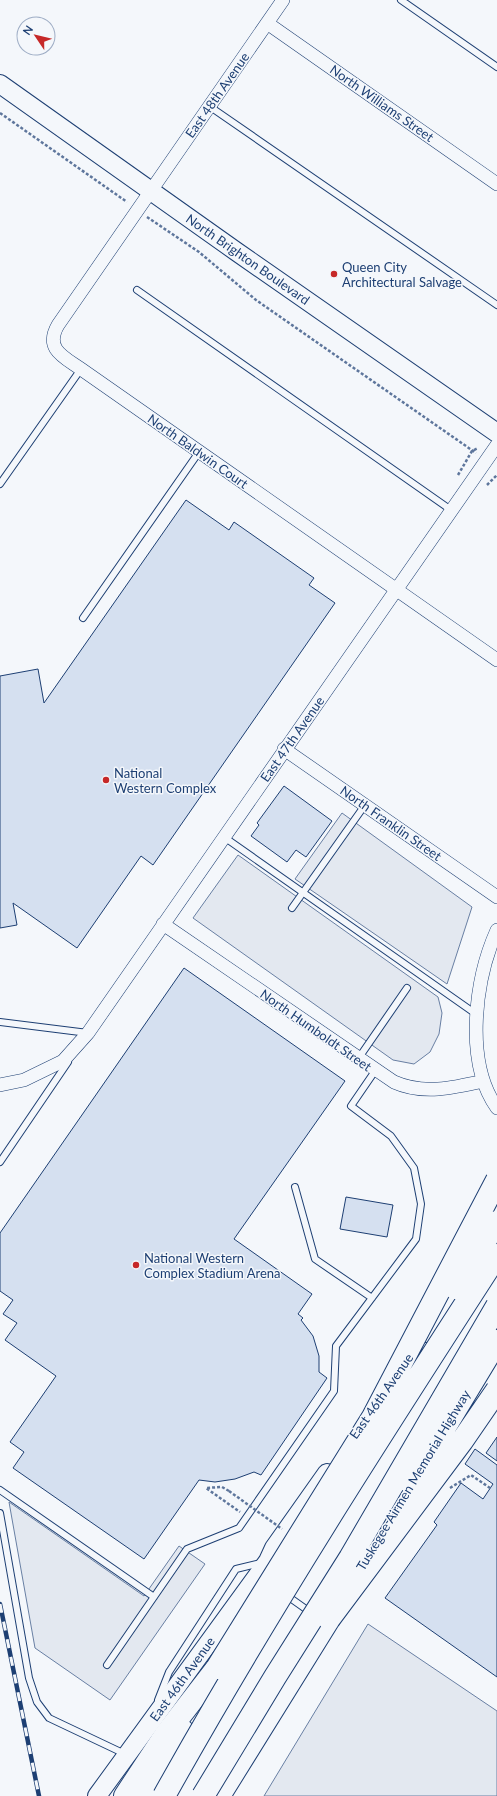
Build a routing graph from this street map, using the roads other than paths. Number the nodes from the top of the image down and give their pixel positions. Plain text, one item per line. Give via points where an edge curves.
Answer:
1 (283, 0) edge
2 (401, 0) edge
3 (267, 23) junction
4 (497, 67) edge
5 (0, 84) edge
6 (209, 106) junction
7 (497, 184) edge
8 (150, 190) junction
9 (137, 290) dead end
10 (497, 305) edge
11 (81, 370) junction
12 (497, 433) edge
13 (497, 445) edge
14 (199, 452) junction
15 (0, 484) edge
16 (451, 510) junction
17 (396, 590) junction
18 (83, 618) dead end
19 (497, 660) edge
20 (284, 750) junction
21 (364, 805) junction
22 (224, 837) junction
23 (303, 892) junction
24 (497, 897) edge
25 (292, 908) dead end
26 (163, 924) junction
27 (497, 930) edge
28 (407, 988) dead end
29 (476, 1014) junction
30 (0, 1022) edge
31 (88, 1033) junction
32 (358, 1059) junction
33 (376, 1071) junction
34 (483, 1081) junction
35 (0, 1085) edge
36 (497, 1108) edge
37 (0, 1162) edge
38 (497, 1180) edge
39 (295, 1187) dead end
40 (497, 1222) edge
41 (497, 1232) edge
42 (497, 1255) edge
43 (497, 1259) edge
44 (372, 1298) junction
45 (497, 1306) edge
46 (497, 1341) edge
47 (497, 1390) edge
48 (373, 1417) junction
49 (0, 1490) edge
50 (0, 1513) edge
51 (268, 1561) junction
52 (258, 1576) junction
53 (154, 1598) junction
54 (320, 1615) junction
55 (107, 1665) dead end
56 (217, 1668) junction
57 (147, 1727) junction
58 (126, 1755) junction
59 (96, 1796) edge
60 (124, 1796) edge
61 (148, 1796) edge
62 (164, 1796) edge
63 (203, 1796) edge
64 (219, 1796) edge

1 - 3 street, East 48th Avenue
2 - 4 lane
3 - 6 street, East 48th Avenue
3 - 7 street, North Williams Street
5 - 8 street, North Brighton Boulevard
6 - 8 street, East 48th Avenue
6 - 10 lane
8 - 11 street, North Baldwin Court via 54,331 54,346 58,352
8 - 12 street, North Brighton Boulevard
9 - 16 lane
11 - 14 street, North Baldwin Court
11 - 15 lane
13 - 16 street, East 47th Avenue
14 - 17 street, North Baldwin Court
14 - 18 lane
16 - 17 street, East 47th Avenue
17 - 19 street, North Baldwin Court
17 - 20 street, East 47th Avenue
20 - 21 street, North Franklin Street
20 - 22 street, East 47th Avenue
21 - 23 lane
21 - 24 street, North Franklin Street
22 - 23 lane
22 - 26 street, East 47th Avenue
23 - 25 lane
23 - 29 lane
26 - 31 street, East 47th Avenue
26 - 32 street, North Humboldt Street
27 - 29 street via 481,978
28 - 32 lane
29 - 34 street
30 - 31 lane
31 - 35 street, East 47th Avenue via 63,1061 24,1080
31 - 37 lane
32 - 33 street, North Humboldt Street
33 - 34 street, North Humboldt Street via 414,1090
33 - 44 lane via 351,1106 391,1136 414,1168 421,1204 416,1239
34 - 36 street
38 - 48 highway, bridge
39 - 44 lane via 315,1259
40 - 48 highway, bridge
41 - 51 street, East 46th Avenue via 274,1548
42 - 62 highway, bridge via 387,1425 241,1663
43 - 51 street, East 46th Avenue via 285,1556
44 - 53 lane via 336,1346 334,1391 247,1517 239,1528 187,1549
45 - 63 highway, bridge via 350,1558
46 - 54 highway, Tuskegee Airmen Memorial Highway, bridge
47 - 54 highway, bridge via 462,1441
48 - 56 highway, bridge
49 - 53 lane
50 - 58 lane via 31,1686 37,1702 49,1718
51 - 52 street, East 46th Avenue
51 - 57 lane via 236,1569 169,1672
52 - 54 lane
52 - 57 street, East 46th Avenue
53 - 55 lane
54 - 64 highway
56 - 60 highway via 166,1734
56 - 61 highway
57 - 58 street, East 46th Avenue
58 - 59 street, East 46th Avenue

